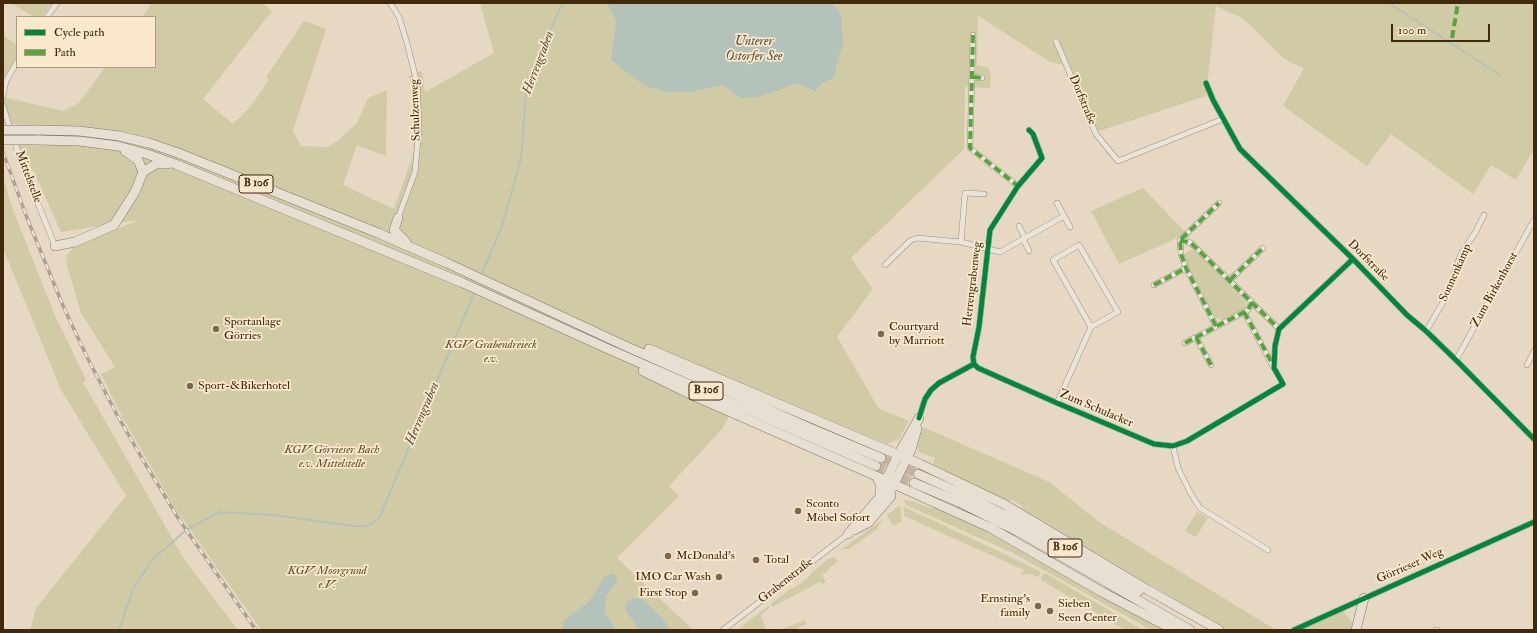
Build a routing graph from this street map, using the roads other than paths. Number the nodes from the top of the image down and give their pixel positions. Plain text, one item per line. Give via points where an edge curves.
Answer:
1 (57, 3) edge
2 (390, 3) edge
3 (48, 16) edge
4 (973, 35) dead end
5 (1056, 40) dead end
6 (16, 64) edge
7 (973, 77) junction
8 (982, 78) dead end
9 (1206, 83) dead end
10 (3, 96) edge
11 (3, 106) edge
12 (1223, 119) junction
13 (3, 130) edge
14 (1029, 130) dead end
15 (3, 140) edge
16 (118, 146) junction
17 (176, 164) junction
18 (143, 172) junction
19 (1018, 186) junction
20 (984, 194) dead end
21 (1057, 203) dead end
22 (1219, 203) dead end
23 (1484, 215) dead end
24 (1064, 216) junction
25 (398, 218) joint
26 (1534, 220) edge
27 (1019, 226) dead end
28 (1070, 227) dead end
29 (394, 230) junction
30 (378, 233) junction
31 (1024, 238) junction
32 (1180, 240) junction
33 (961, 242) junction
34 (55, 246) joint
35 (1263, 248) dead end
36 (988, 250) junction
37 (1029, 251) dead end
38 (1352, 259) junction
39 (447, 263) junction
40 (885, 265) dead end
41 (1186, 268) junction
42 (1230, 280) junction
43 (1154, 285) dead end
44 (1252, 302) junction
45 (542, 306) junction
46 (1244, 312) junction
47 (536, 315) junction
48 (1216, 326) junction
49 (1091, 328) junction
50 (1279, 329) junction
51 (1426, 331) junction
52 (1196, 336) junction
53 (1185, 343) dead end
54 (1534, 351) edge
55 (1456, 360) junction
56 (974, 364) junction
57 (1527, 364) dead end
58 (1211, 365) dead end
59 (1274, 368) junction
60 (1057, 403) junction
61 (919, 418) joint
62 (1534, 439) edge
63 (1173, 446) junction
64 (881, 458) tunnel mouth
65 (904, 459) junction
66 (876, 466) tunnel mouth
67 (876, 476) junction
68 (891, 476) junction
69 (906, 489) junction
70 (883, 499) junction
71 (1534, 522) edge
72 (848, 534) joint
73 (1268, 550) dead end
74 (1364, 598) junction
75 (723, 630) edge
76 (1174, 630) edge
77 (1190, 630) edge
78 (1208, 630) edge
79 (1219, 630) edge
80 (1294, 630) edge
81 (1356, 630) edge

1 - 3 street
2 - 25 street, Schulzenweg via 399,17 417,83 419,128 415,172
4 - 7 street
5 - 12 street, Dorfstraße via 1096,134 1118,161
6 - 10 street via 6,81
7 - 8 street
7 - 19 street via 970,148
9 - 12 street, Dorfstraße
11 - 34 street, Mittelstelle via 19,156
12 - 38 street, Dorfstraße via 1240,149
13 - 30 highway, B 106, bridge via 79,131 149,143
14 - 19 street, Herrengrabenweg via 1042,158
15 - 16 highway, B 106, bridge via 80,141
16 - 17 highway, B 106
16 - 18 highway via 138,160
17 - 18 highway via 156,164
17 - 47 highway, B 106 via 463,282
18 - 34 highway via 135,192 114,225 75,242
19 - 36 street, Herrengrabenweg via 990,230
20 - 33 street, Herrengrabenweg via 965,193
21 - 24 street
22 - 32 street
23 - 51 street, Sonnenkamp via 1461,254 1445,299
24 - 28 street
24 - 31 street, Herrengrabenweg
25 - 29 highway
26 - 55 street, Zum Birkenhorst
27 - 31 street
29 - 30 highway
29 - 39 highway via 404,241
30 - 39 highway, B 106
31 - 36 street, Herrengrabenweg via 1000,252
31 - 37 street
32 - 41 street
32 - 42 street via 1191,243
33 - 36 street, Herrengrabenweg
33 - 40 street, Herrengrabenweg via 917,238 911,240
35 - 42 street
36 - 56 street, Herrengrabenweg
38 - 50 street
38 - 51 street, Dorfstraße
39 - 45 highway, B 106
41 - 43 street
41 - 48 street
42 - 44 street
44 - 46 street
44 - 50 street
45 - 64 highway, B 106
45 - 65 highway via 888,451 894,451
46 - 48 street
46 - 59 street
47 - 66 highway, B 106
47 - 67 highway via 568,335 694,396
48 - 52 street
49 - 49 street via 1053,260 1079,245 1118,312
49 - 60 street, Zum Schulacker
50 - 59 street
51 - 55 street, Dorfstraße
52 - 53 street
52 - 58 street
54 - 57 street
55 - 62 street, Dorfstraße
56 - 60 street, Zum Schulacker
56 - 61 street via 931,390
59 - 63 street, Zum Schulacker via 1282,384 1187,441
60 - 63 street, Zum Schulacker via 1154,444
61 - 65 highway
63 - 73 street via 1178,468 1200,508
65 - 68 highway
65 - 68 highway
65 - 79 highway via 918,463 1004,504
67 - 68 highway
67 - 70 highway
68 - 69 highway
68 - 70 highway
69 - 70 highway
69 - 76 highway via 991,528
70 - 72 highway
71 - 74 street, Görrieser Weg
72 - 75 street, Grabenstraße
74 - 80 street, Görrieser Weg
74 - 81 highway
77 - 78 highway, B 106 via 1019,532 916,478 965,495 1023,524

